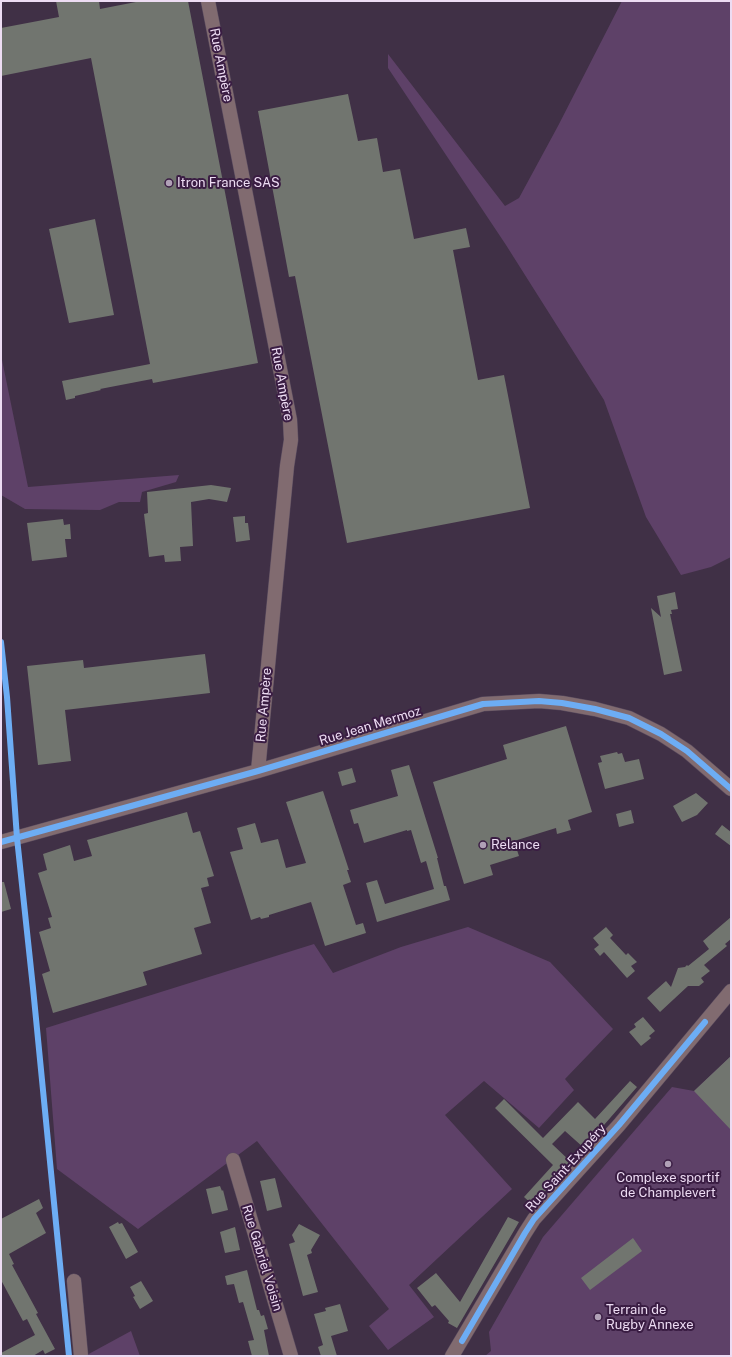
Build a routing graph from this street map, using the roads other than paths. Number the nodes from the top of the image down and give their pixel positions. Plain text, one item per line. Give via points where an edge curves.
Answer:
1 (208, 1) edge
2 (258, 771) junction
3 (731, 789) edge
4 (1, 842) edge
5 (731, 990) edge
6 (233, 1160) dead end
7 (74, 1282) dead end
8 (81, 1356) edge
9 (291, 1356) edge
10 (454, 1356) edge

1 - 2 street, Rue Ampère via 291,433
2 - 3 street, Rue Jean Mermoz via 483,704 539,701 595,709 629,718 687,751
2 - 4 street, Rue Jean Mermoz
5 - 10 street, Rue Saint-Exupéry via 619,1125 534,1218
6 - 9 street, Rue Gabriel Voisin
7 - 8 street

